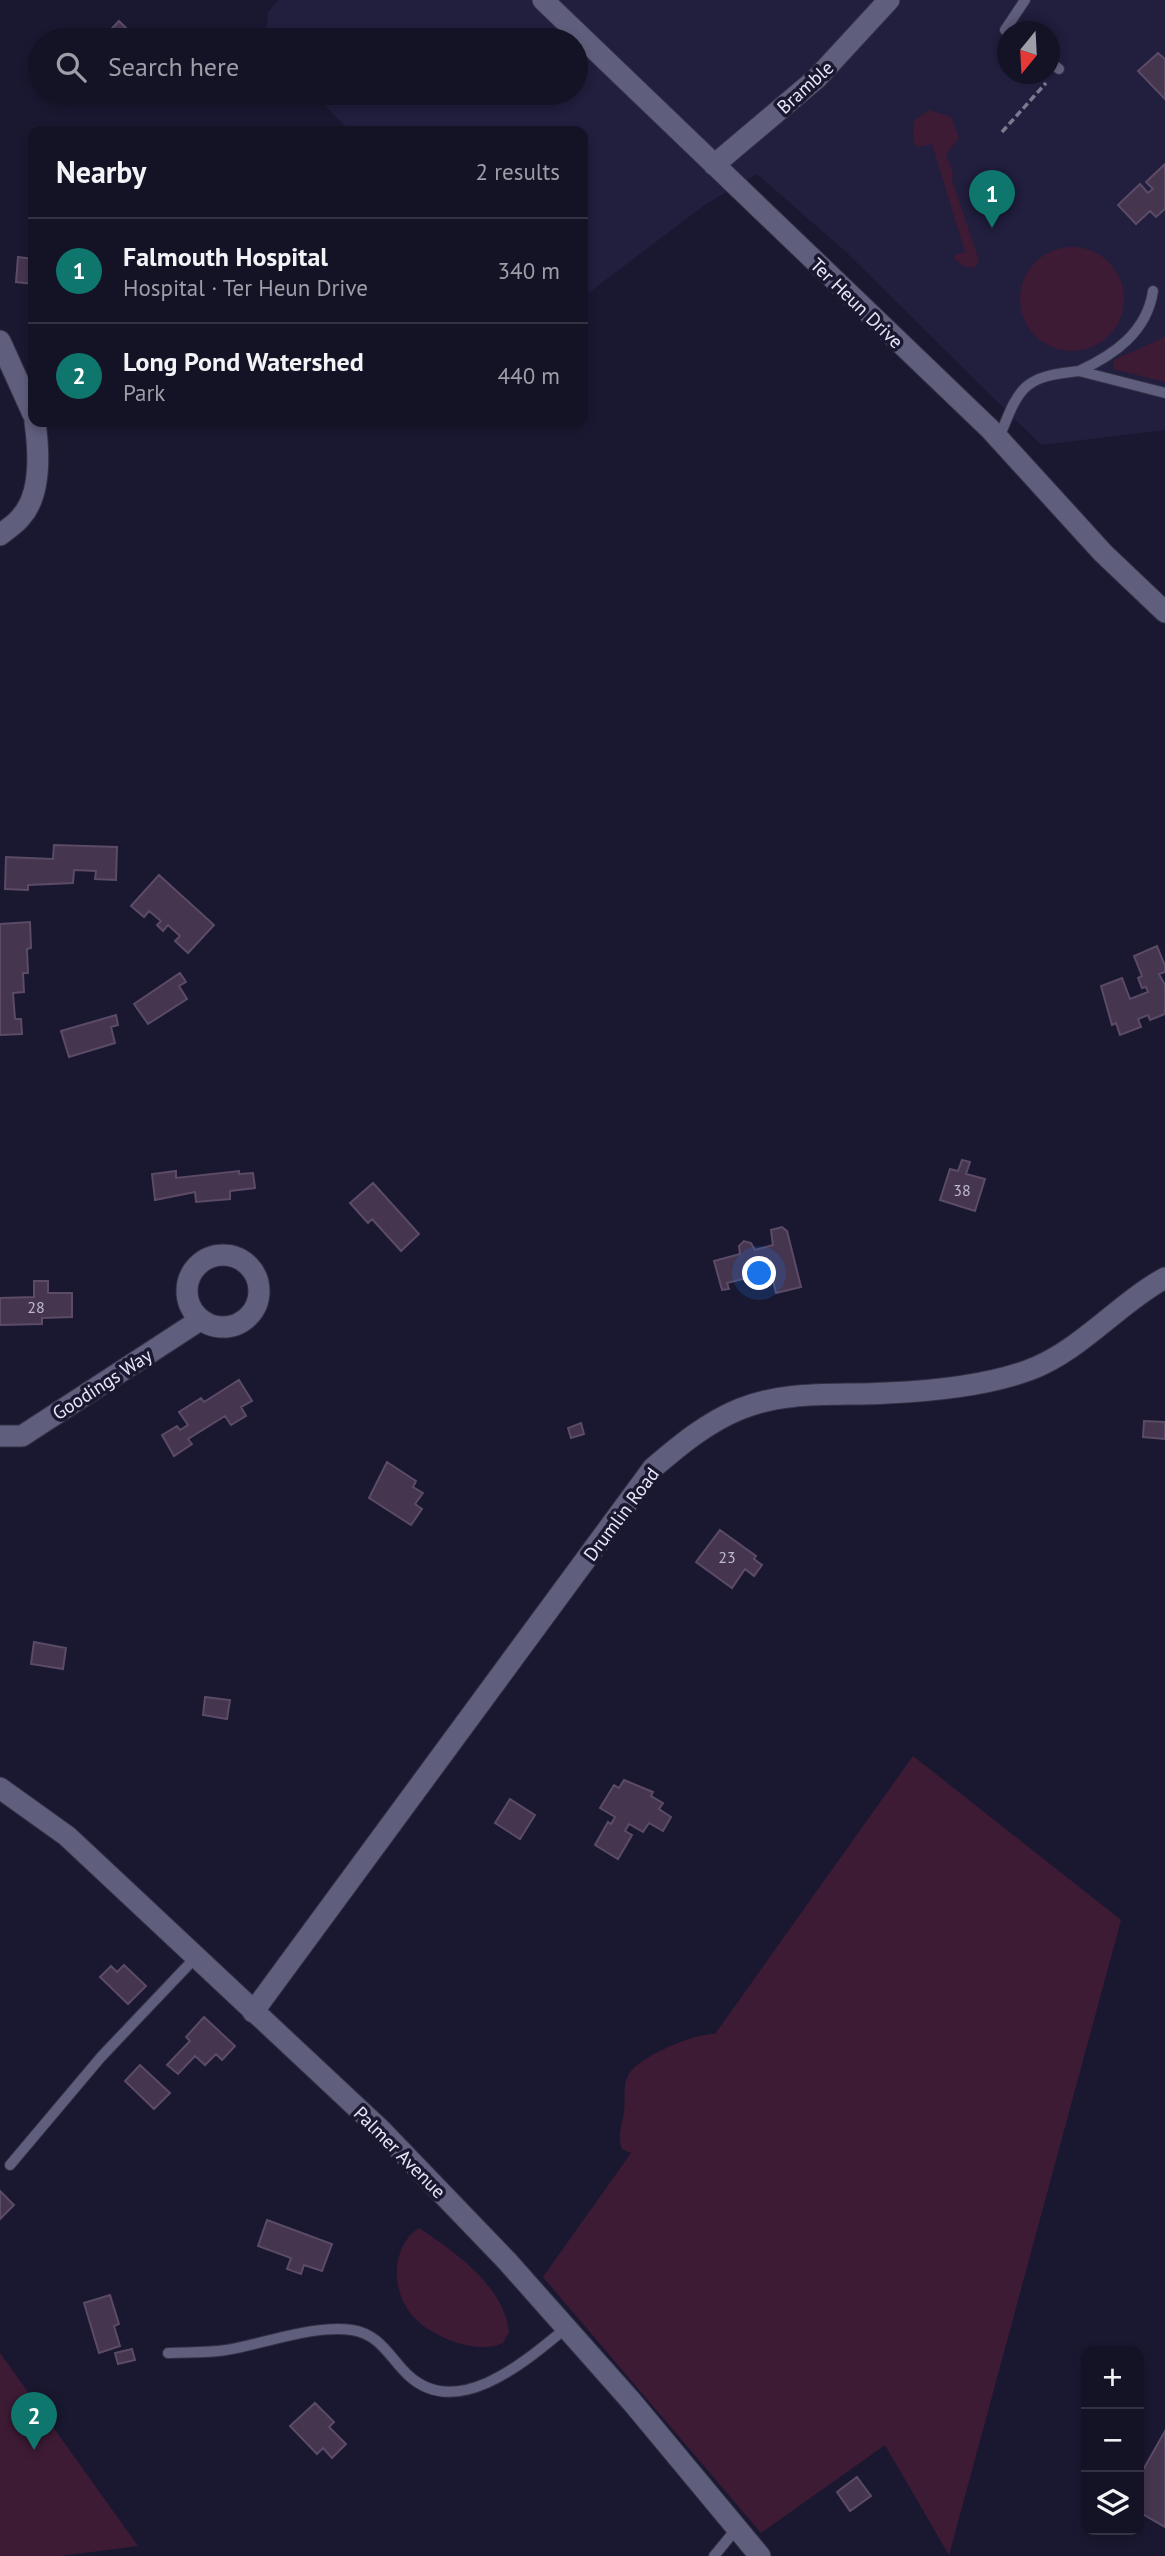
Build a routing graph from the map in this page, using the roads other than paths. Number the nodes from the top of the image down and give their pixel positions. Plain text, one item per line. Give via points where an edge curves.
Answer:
1 (543, 0) edge
2 (889, 0) edge
3 (1025, 0) edge
4 (1011, 21) edge
5 (572, 28) edge
6 (588, 43) edge
7 (714, 165) junction
8 (1153, 291) dead end
9 (0, 341) edge
10 (1079, 371) junction
11 (1165, 393) edge
12 (28, 403) edge
13 (36, 427) edge
14 (999, 438) junction
15 (0, 535) edge
16 (1165, 612) edge
17 (1165, 1278) edge
18 (200, 1321) dead end
19 (0, 1436) edge
20 (0, 1788) edge
21 (195, 1958) junction
22 (253, 2012) junction
23 (10, 2165) dead end
24 (566, 2328) junction
25 (168, 2353) dead end
26 (737, 2528) junction
27 (713, 2556) edge
28 (761, 2556) edge

1 - 5 street, Ter Heun Drive
2 - 7 street, Bramble via 817,78
3 - 4 lane
6 - 7 street, Ter Heun Drive
7 - 14 street, Ter Heun Drive
8 - 10 lane via 1146,317 1135,333 1100,361
9 - 12 street
10 - 11 lane
10 - 14 lane via 1039,376 1031,382 1014,401
13 - 15 street via 35,489 23,517
14 - 16 street, Ter Heun Drive via 1103,553
17 - 22 street, Drumlin Road via 1139,1292 1094,1331 1030,1370 888,1394 778,1399 741,1408 696,1431 653,1468
18 - 19 street, Goodings Way via 22,1436
20 - 21 street, Palmer Avenue via 67,1836
21 - 22 street, Palmer Avenue
21 - 23 lane via 101,2057
22 - 24 street, Palmer Avenue via 382,2131
24 - 25 lane via 510,2373 450,2392 410,2377 372,2336 352,2330 329,2330 223,2351
24 - 26 street, Palmer Avenue
26 - 27 lane
26 - 28 street, Palmer Avenue

